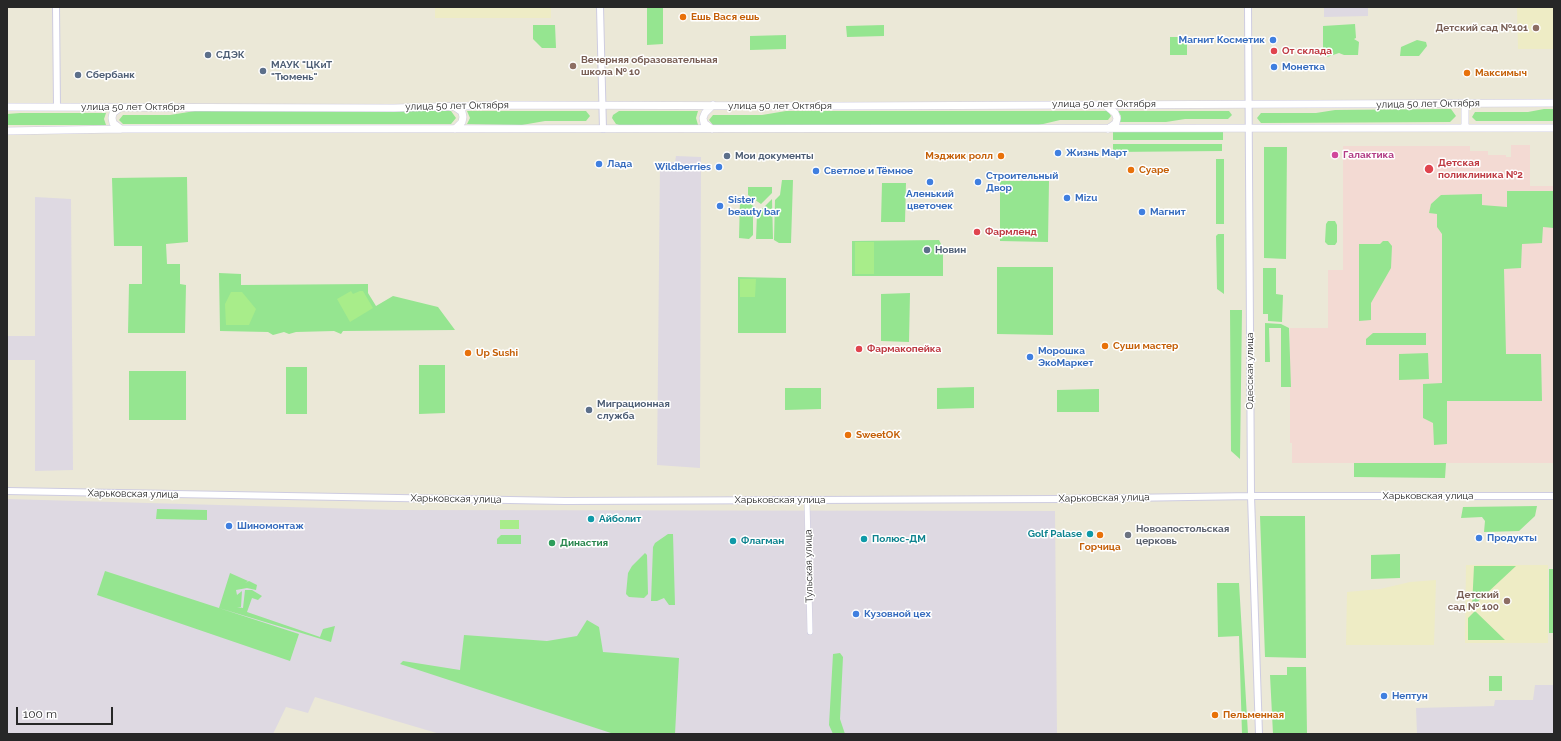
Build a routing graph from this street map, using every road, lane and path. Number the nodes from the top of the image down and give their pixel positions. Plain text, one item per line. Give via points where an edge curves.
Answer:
1 (56, 7) edge
2 (600, 7) edge
3 (1248, 7) edge
4 (1465, 103) junction
5 (1554, 103) edge
6 (603, 105) junction
7 (713, 105) junction
8 (1105, 105) junction
9 (1248, 105) junction
10 (7, 107) edge
11 (57, 107) junction
12 (121, 107) junction
13 (455, 107) junction
14 (1465, 128) junction
15 (1554, 128) edge
16 (120, 129) junction
17 (454, 129) junction
18 (603, 129) junction
19 (712, 129) junction
20 (1108, 129) junction
21 (1249, 129) junction
22 (7, 131) edge
23 (7, 491) edge
24 (1251, 496) junction
25 (1554, 496) edge
26 (808, 500) junction
27 (810, 632) dead end
28 (1259, 734) edge

1 - 11 street
2 - 6 street
3 - 9 street, Одесская улица
4 - 5 main road, улица 50 лет Октября
4 - 9 main road, улица 50 лет Октября
4 - 14 main road
6 - 7 main road, улица 50 лет Октября
6 - 13 main road, улица 50 лет Октября
6 - 18 street
7 - 8 main road, улица 50 лет Октября
7 - 19 main road via 703,118 707,127
8 - 9 main road, улица 50 лет Октября
8 - 20 main road via 1117,118 1116,123
9 - 21 street, Одесская улица
10 - 11 main road, улица 50 лет Октября
11 - 12 main road, улица 50 лет Октября
12 - 13 main road, улица 50 лет Октября
12 - 16 main road via 113,113 112,118 113,123
13 - 17 main road via 462,112 463,117 462,122
14 - 15 main road
14 - 21 main road
16 - 17 main road
16 - 22 main road
17 - 18 main road
18 - 19 main road
19 - 20 main road
20 - 21 main road
21 - 24 street, Одесская улица
23 - 26 street, Харьковская улица via 524,500
24 - 25 street, Харьковская улица
24 - 26 street, Харьковская улица
24 - 28 street, Одесская улица
26 - 27 street, Тульская улица

